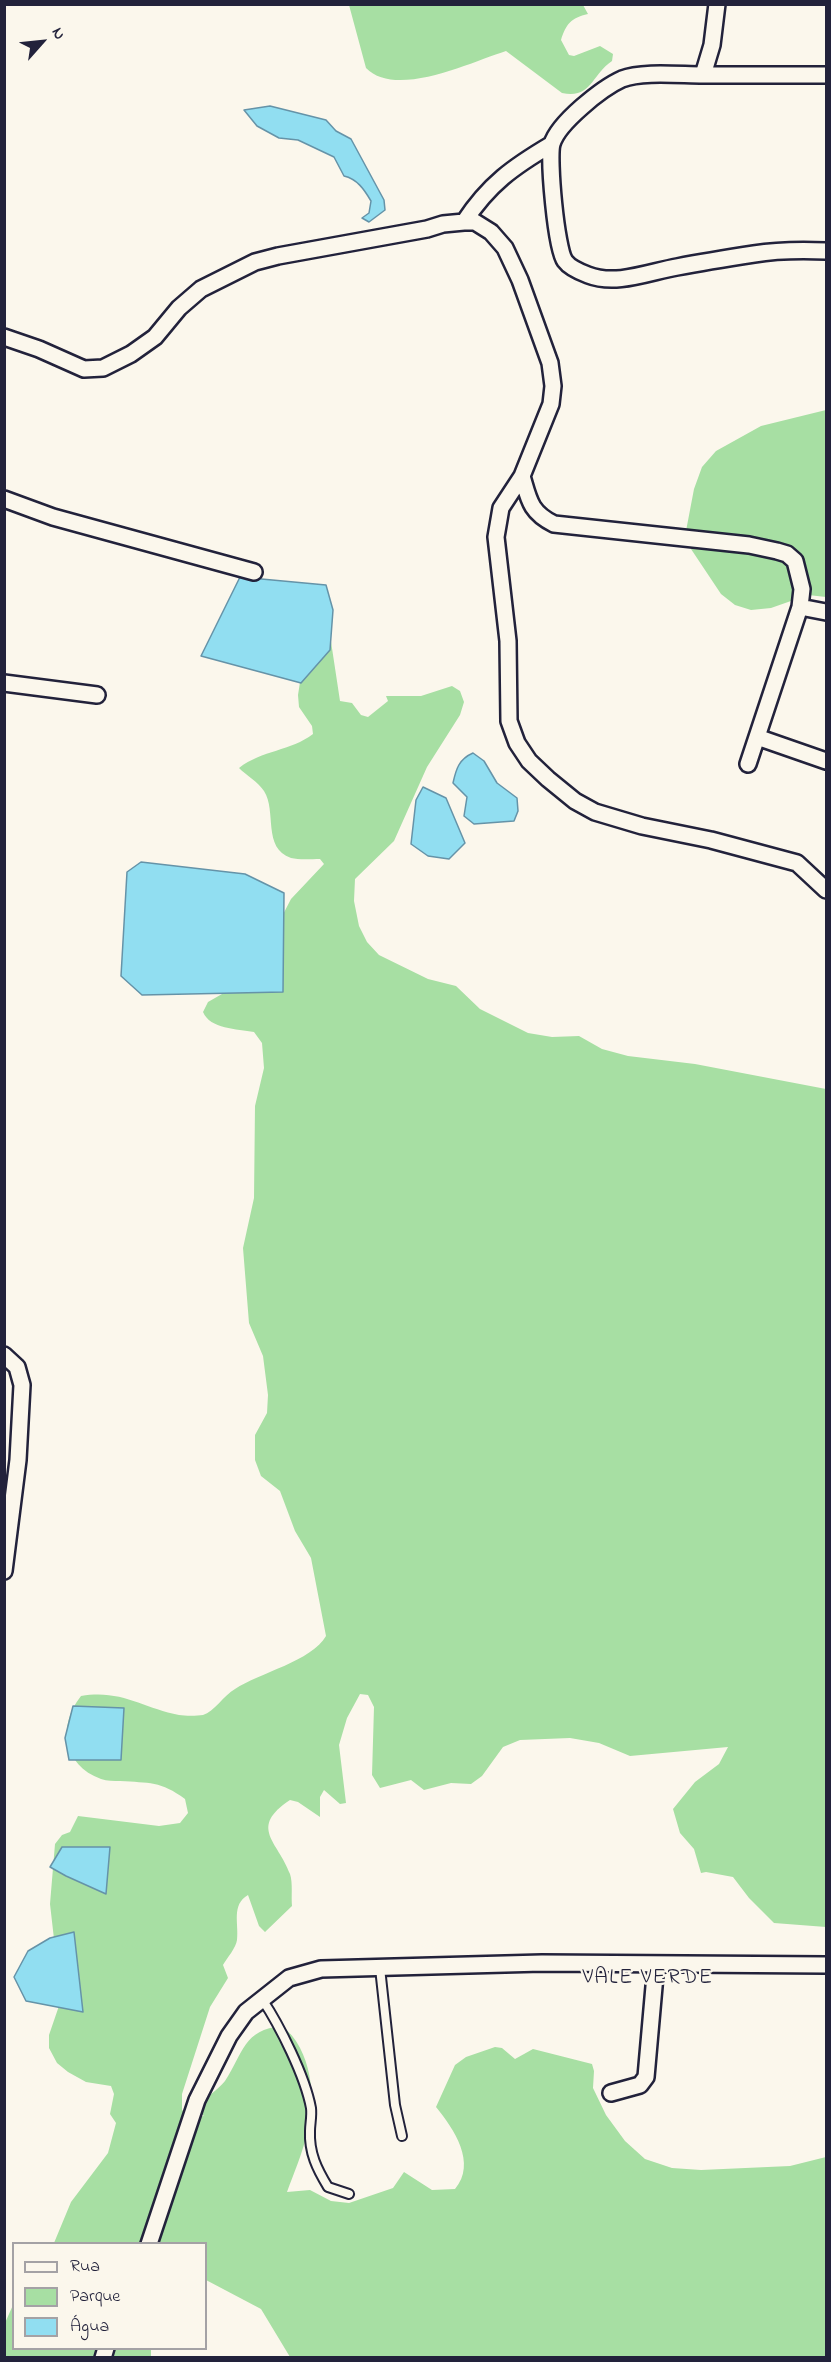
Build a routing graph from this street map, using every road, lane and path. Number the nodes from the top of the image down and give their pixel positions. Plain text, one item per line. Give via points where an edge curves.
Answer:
1 (717, 4) edge
2 (703, 75) junction
3 (826, 75) edge
4 (552, 144) junction
5 (464, 222) junction
6 (826, 251) edge
7 (4, 337) edge
8 (522, 476) junction
9 (4, 499) edge
10 (254, 572) dead end
11 (800, 607) junction
12 (826, 612) edge
13 (4, 683) edge
14 (97, 695) dead end
15 (757, 737) junction
16 (826, 761) edge
17 (748, 764) dead end
18 (826, 890) edge
19 (4, 1355) edge
20 (4, 1571) edge
21 (656, 1964) junction
22 (826, 1965) edge
23 (380, 1968) junction
24 (261, 1999) junction
25 (611, 2093) dead end
26 (402, 2136) dead end
27 (350, 2193) dead end
28 (150, 2242) edge

1 - 2 street via 712,45
2 - 3 street
2 - 4 street via 636,75 622,79 564,124
4 - 5 street via 503,176 481,197
4 - 6 street via 554,201 562,255 572,268 589,276 615,279 755,254
5 - 7 street via 255,262 201,289 155,337 103,368 84,369
5 - 8 street via 476,222 505,248 550,363 551,404
8 - 11 street via 532,507 554,524 749,544 787,554 795,561 799,573
8 - 18 street via 501,508 496,537 508,641 509,722 529,761 575,801 595,812 797,863
9 - 10 street via 53,517
11 - 12 street
11 - 15 street
13 - 14 street
15 - 16 street
15 - 17 street
19 - 20 street via 16,1367 22,1385 18,1460
21 - 22 street
21 - 23 street
21 - 25 street via 646,2077 640,2085
23 - 24 street via 304,1972
23 - 26 lane via 395,2106
24 - 27 lane via 273,2016 305,2088 311,2110 309,2133 314,2164 328,2187
24 - 28 street via 229,2036 197,2100

